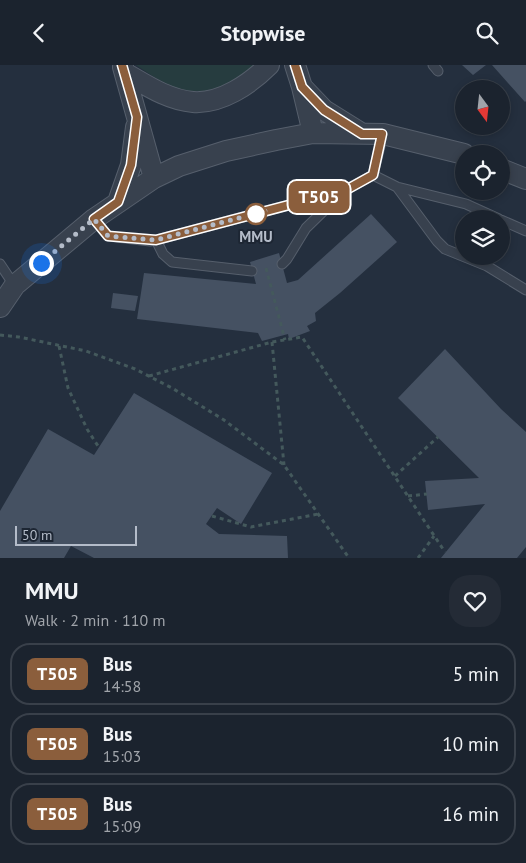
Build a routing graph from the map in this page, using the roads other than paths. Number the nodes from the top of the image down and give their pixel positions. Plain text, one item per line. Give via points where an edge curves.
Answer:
1 (268, 65) edge
2 (295, 65) edge
3 (123, 69) edge
4 (302, 87) junction
5 (137, 117) junction
6 (313, 133) junction
7 (362, 134) junction
8 (382, 134) junction
9 (455, 152) edge
10 (510, 173) edge
11 (373, 175) junction
12 (154, 177) junction
13 (526, 179) edge
14 (397, 187) junction
15 (346, 190) junction
16 (118, 202) junction
17 (478, 210) edge
18 (94, 219) junction
19 (510, 224) edge
20 (526, 231) edge
21 (156, 240) junction
22 (0, 264) edge
23 (282, 264) dead end
24 (252, 271) dead end
25 (15, 285) junction
26 (526, 290) edge
27 (0, 307) edge

1 - 3 street via 241,88 219,98 193,102 162,93
2 - 4 street
3 - 5 street
4 - 6 street
4 - 7 street via 324,110
5 - 12 street
5 - 16 street via 131,165
6 - 7 street
6 - 12 street via 226,151
7 - 8 street
8 - 9 street
8 - 11 lane
10 - 13 street
11 - 14 lane
11 - 15 lane
12 - 16 street
14 - 17 lane
14 - 26 lane via 445,249 487,266
15 - 21 lane
15 - 23 lane via 306,228
16 - 18 street
18 - 21 lane via 108,236
18 - 25 street
19 - 20 lane
21 - 24 lane via 162,254 172,262
22 - 25 lane
25 - 27 street

